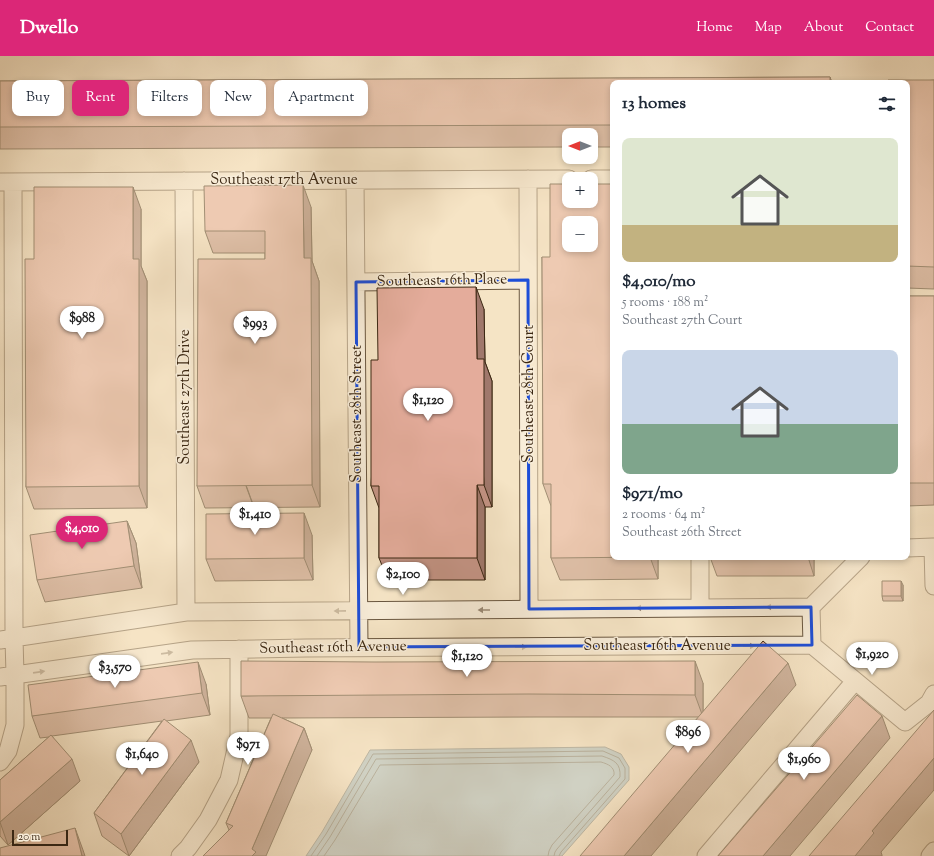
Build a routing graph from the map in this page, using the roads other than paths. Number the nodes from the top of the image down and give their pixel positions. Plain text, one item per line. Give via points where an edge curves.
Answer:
1 (528, 179) junction
2 (562, 179) edge
3 (598, 179) edge
4 (610, 179) edge
5 (356, 180) junction
6 (184, 181) junction
7 (6, 182) edge
8 (528, 280) junction
9 (356, 282) junction
10 (7, 473) edge
11 (910, 548) edge
12 (700, 560) edge
13 (858, 560) edge
14 (934, 586) edge
15 (811, 606) junction
16 (700, 608) junction
17 (529, 609) junction
18 (359, 611) junction
19 (186, 612) junction
20 (7, 639) edge
21 (812, 645) junction
22 (359, 648) junction
23 (239, 649) junction
24 (7, 676) edge
25 (855, 680) junction
26 (934, 694) edge
27 (0, 762) edge
28 (934, 851) edge
29 (180, 856) edge
30 (706, 856) edge
31 (930, 856) edge

1 - 2 street, Southeast 17th Avenue
1 - 5 street, Southeast 17th Avenue
1 - 8 street, Southeast 28th Court
3 - 4 street
5 - 6 street, Southeast 17th Avenue
5 - 9 street, Southeast 28th Street
6 - 7 street, Southeast 17th Avenue
6 - 19 street, Southeast 27th Drive
7 - 10 street
8 - 9 street, Southeast 16th Place
8 - 17 street, Southeast 28th Court
9 - 18 street, Southeast 28th Street
10 - 20 street
11 - 14 street via 933,548
12 - 16 street
13 - 15 street
15 -> 16 street
15 - 21 street
16 -> 17 street
17 -> 18 street
18 -> 19 street
18 - 22 street, Southeast 28th Street
19 - 20 street
20 - 24 street
22 -> 21 street, Southeast 16th Avenue
21 - 25 street
22 - 23 street, Southeast 16th Avenue
24 -> 23 street, Southeast 16th Avenue via 192,650
23 - 29 street via 239,736 230,780 208,820
24 - 27 street via 15,725 8,751
25 - 26 street via 906,722 929,703
25 - 30 street
28 - 31 street

